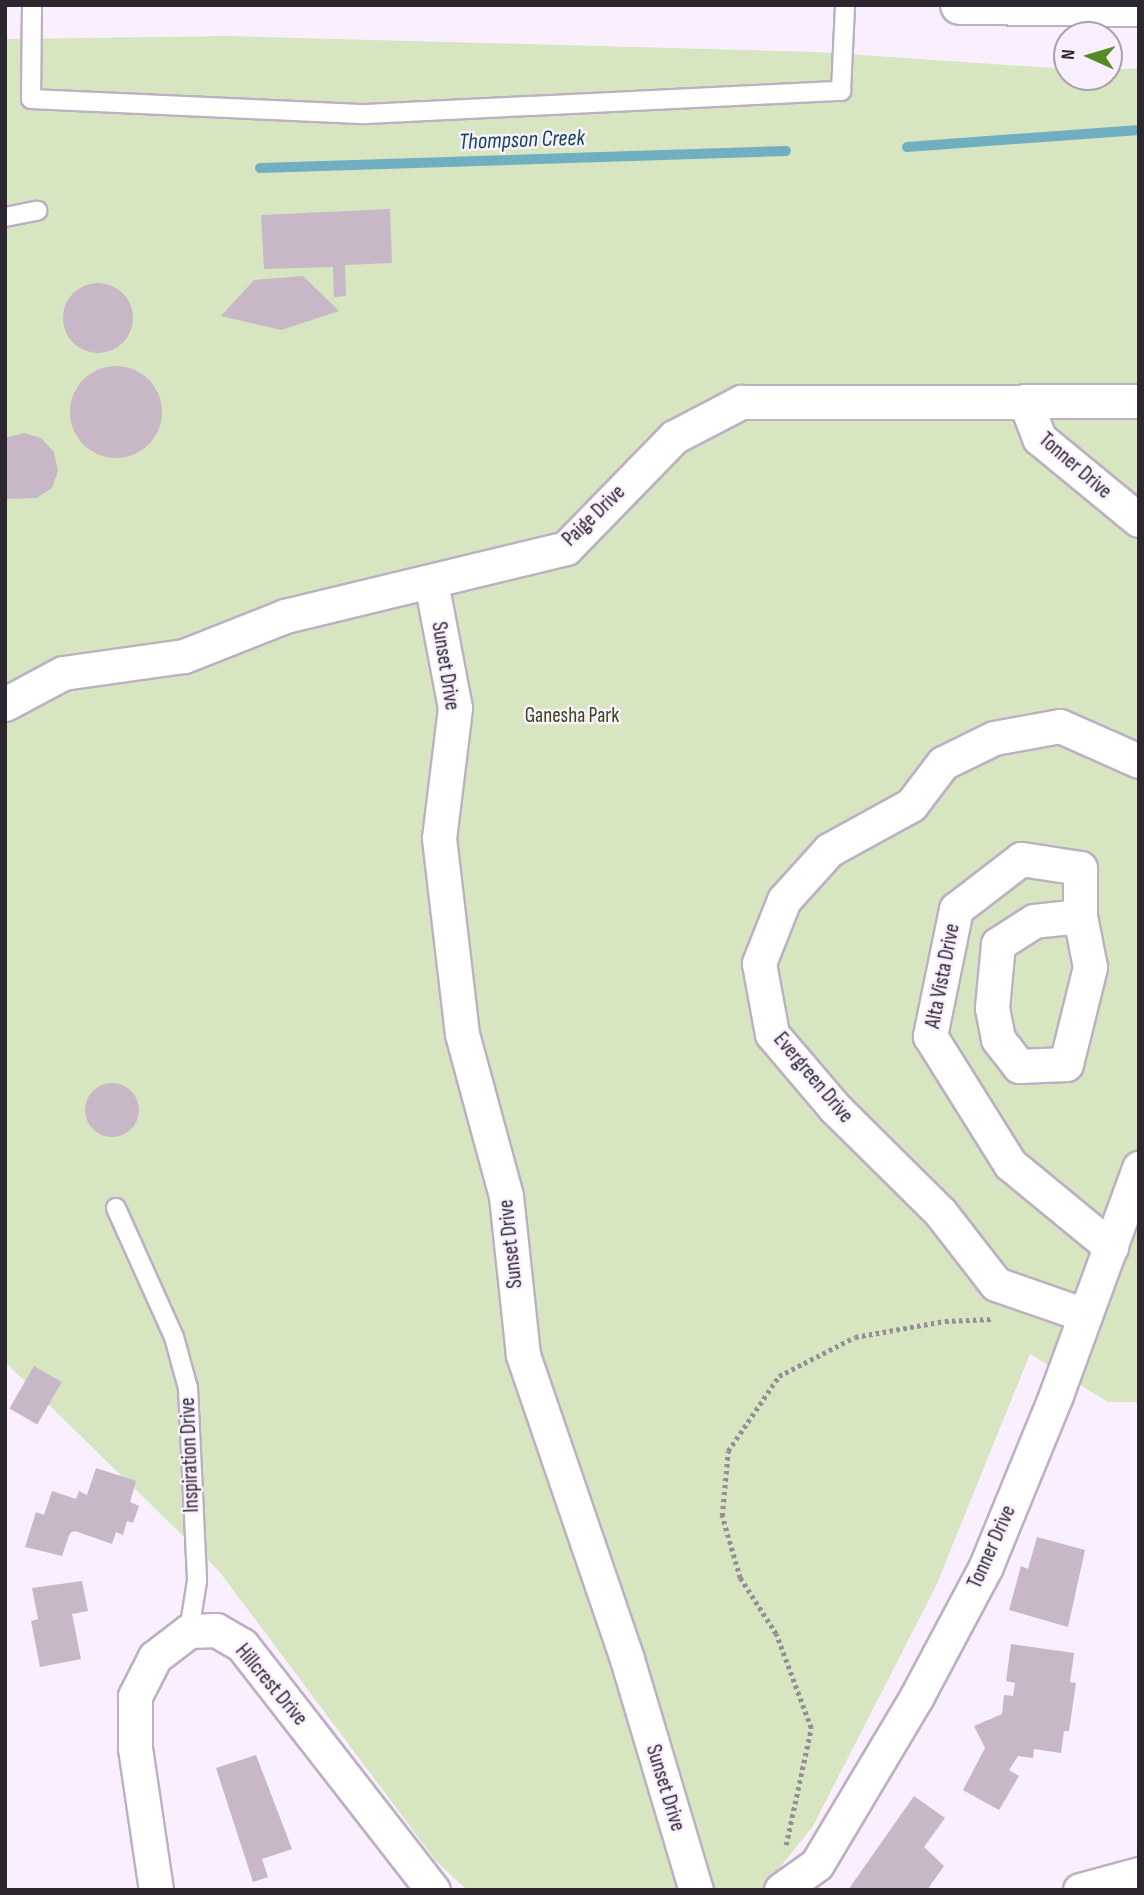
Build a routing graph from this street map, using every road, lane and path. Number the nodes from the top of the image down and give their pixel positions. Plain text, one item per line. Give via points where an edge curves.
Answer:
1 (32, 5) edge
2 (845, 5) edge
3 (960, 5) edge
4 (1139, 7) edge
5 (37, 211) dead end
6 (5, 217) edge
7 (1025, 401) junction
8 (1139, 401) edge
9 (1139, 520) edge
10 (431, 582) junction
11 (5, 704) edge
12 (1139, 761) edge
13 (1080, 916) dead end
14 (1139, 1168) edge
15 (116, 1208) dead end
16 (1111, 1247) junction
17 (1086, 1315) junction
18 (1009, 1318) dead end
19 (189, 1631) junction
20 (780, 1854) dead end
21 (1139, 1874) edge
22 (156, 1890) edge
23 (433, 1890) edge
24 (696, 1890) edge
25 (781, 1890) edge
26 (1080, 1890) edge

1 - 2 lane via 31,99 366,114 841,91
3 - 4 main road
5 - 6 lane
7 - 8 street, Paige Drive
7 - 9 street, Tonner Drive via 1039,438
7 - 10 street, Paige Drive via 741,402 674,437 566,548
10 - 11 street, Paige Drive via 285,616 184,656 63,673
10 - 24 street, Sunset Drive via 455,708 439,838 462,1034 506,1196 523,1356 627,1659
12 - 17 street, Evergreen Drive via 1060,726 994,738 943,763 911,805 829,850 784,900 759,963 772,1034 835,1108 940,1212 996,1284
13 - 16 street, Alta Vista Drive via 1080,868 1021,859 956,909 930,1036 1010,1164
14 - 16 street, Tonner Drive
15 - 19 lane, Inspiration Drive via 174,1337 188,1388 197,1581
16 - 17 street, Tonner Drive
17 - 25 street, Tonner Drive via 986,1566 917,1696 817,1864
18 - 20 path via 944,1321 855,1336 779,1376 728,1451 723,1516 740,1578 776,1634 811,1728 787,1845
19 - 22 street via 155,1657 135,1696 135,1748
19 - 23 street, Hillcrest Drive via 216,1630 242,1645
21 - 26 street

